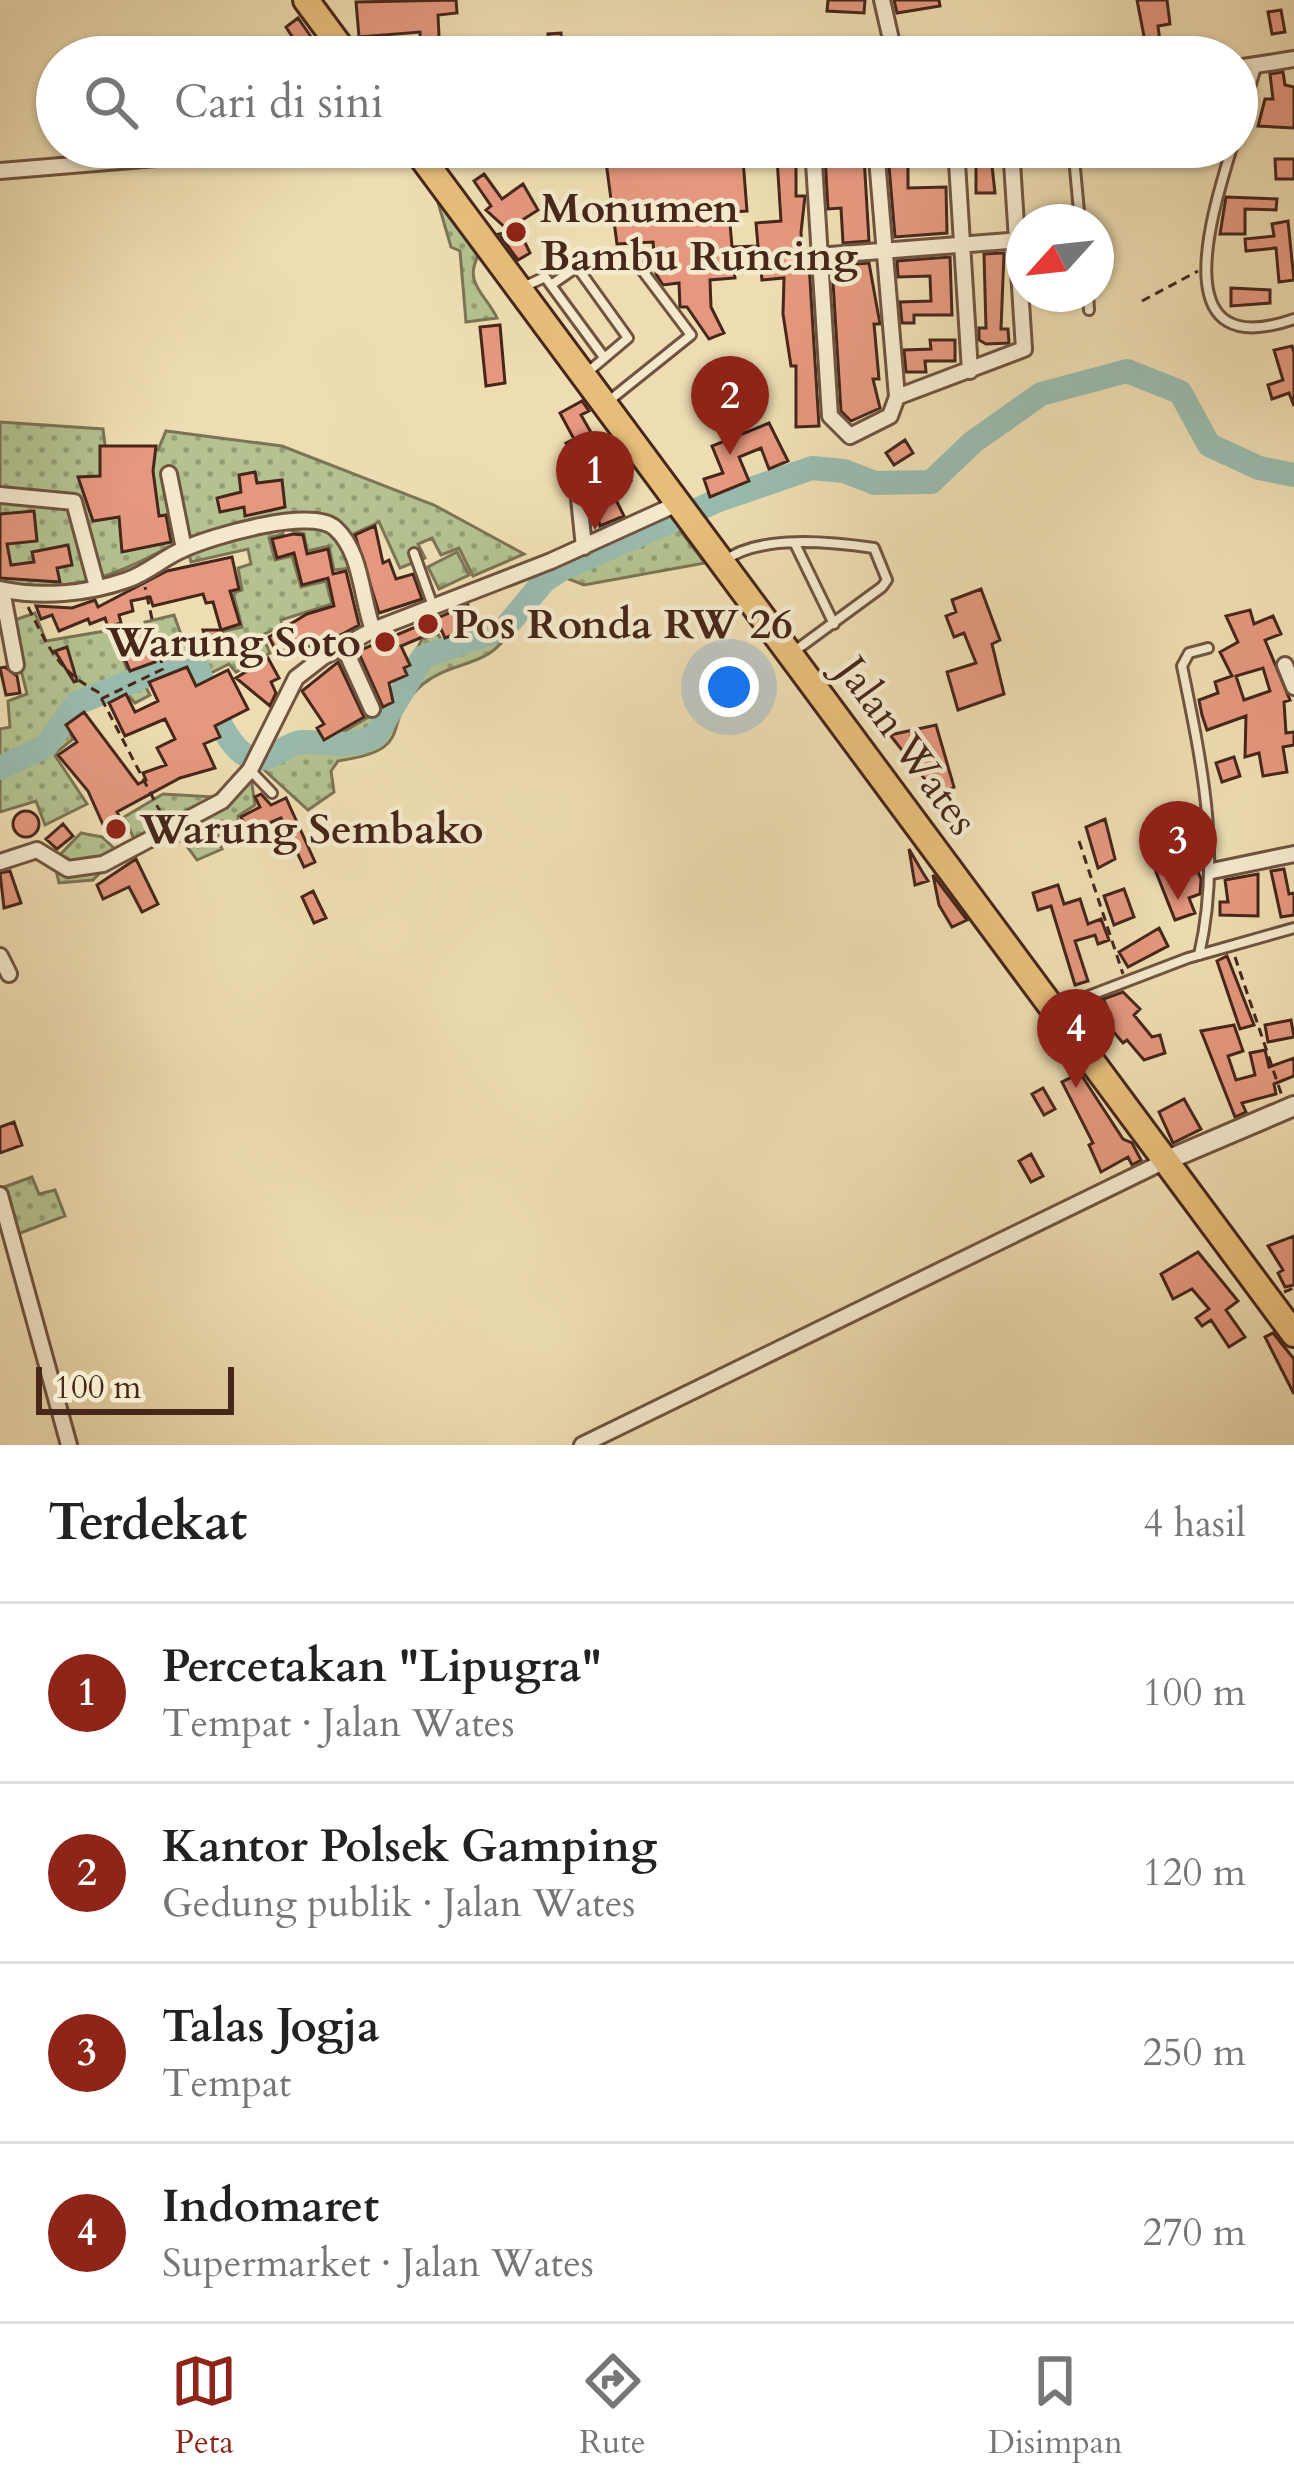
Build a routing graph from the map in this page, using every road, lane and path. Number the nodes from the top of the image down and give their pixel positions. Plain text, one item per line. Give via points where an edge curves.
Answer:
1 (306, 0) edge
2 (882, 0) edge
3 (333, 36) edge
4 (890, 36) edge
5 (1294, 59) edge
6 (1258, 65) edge
7 (36, 168) edge
8 (430, 168) edge
9 (814, 168) edge
10 (878, 168) edge
11 (957, 168) edge
12 (1014, 168) edge
13 (1075, 168) edge
14 (1226, 168) edge
15 (0, 171) edge
16 (1017, 204) edge
17 (1078, 204) edge
18 (1006, 241) edge
19 (961, 246) junction
20 (884, 254) junction
21 (817, 256) junction
22 (635, 262) dead end
23 (1202, 269) junction
24 (551, 285) junction
25 (519, 288) junction
26 (1142, 302) dead end
27 (1023, 312) edge
28 (1294, 319) edge
29 (603, 356) junction
30 (970, 371) junction
31 (584, 376) junction
32 (897, 397) junction
33 (604, 404) junction
34 (170, 473) dead end
35 (577, 479) dead end
36 (0, 495) edge
37 (682, 508) junction
38 (796, 545) junction
39 (584, 547) junction
40 (184, 548) junction
41 (414, 554) dead end
42 (722, 561) junction
43 (142, 573) junction
44 (97, 587) junction
45 (1, 590) edge
46 (25, 594) junction
47 (434, 608) junction
48 (834, 624) junction
49 (374, 630) junction
50 (343, 645) junction
51 (1208, 648) dead end
52 (791, 653) junction
53 (16, 664) dead end
54 (1285, 665) dead end
55 (1294, 687) edge
56 (100, 696) junction
57 (372, 709) dead end
58 (252, 771) junction
59 (272, 793) dead end
60 (167, 828) junction
61 (1078, 841) dead end
62 (1294, 854) edge
63 (0, 862) edge
64 (1212, 871) junction
65 (1294, 928) edge
66 (1232, 946) junction
67 (1199, 955) junction
68 (0, 956) edge
69 (9, 974) dead end
70 (1125, 981) junction
71 (1053, 1009) junction
72 (1290, 1108) edge
73 (1165, 1161) junction
74 (0, 1195) edge
75 (1294, 1334) edge
76 (69, 1445) edge
77 (582, 1445) edge

1 - 3 highway
2 - 4 street
5 - 6 street
7 - 15 street
8 - 25 highway, Jalan Wates
9 - 21 street
10 - 20 street
11 - 19 street
12 - 16 street
13 - 17 lane
14 - 23 lane
18 - 19 street
19 - 20 street
19 - 30 street
20 - 21 street
20 - 32 street
21 - 32 street via 835,427 856,435 890,416
22 - 33 lane via 691,335
23 - 26 path
23 - 28 lane via 1222,316 1235,326
24 - 25 lane via 545,277
24 - 29 lane
24 - 29 lane via 577,266 628,338
25 - 31 highway, Jalan Wates
27 - 30 street via 1025,346
29 - 31 lane
30 - 32 street
31 - 33 highway, Jalan Wates
33 - 37 highway, Jalan Wates
34 - 40 street
35 - 39 street
36 - 44 street via 74,502
37 - 39 street
37 - 42 highway, Jalan Wates
38 - 42 lane via 737,550
38 - 48 lane
38 - 48 lane via 874,548 886,580
39 - 47 street
40 - 43 street
40 - 49 street via 321,520 354,555
41 - 47 lane
42 - 52 highway, Jalan Wates
43 - 44 street
43 - 56 path via 163,669
44 - 46 street
45 - 46 street
45 - 53 street
46 - 56 path via 57,662
47 - 49 street
48 - 52 lane
49 - 50 street
50 - 57 street
50 - 58 street via 296,678
51 - 64 lane via 1189,653 1182,666
52 - 71 highway, Jalan Wates
54 - 55 street
56 - 60 path
58 - 59 lane
58 - 60 street via 222,802
60 - 63 street via 103,864 68,869 37,850
61 - 70 path
62 - 64 street
64 - 67 lane
65 - 66 lane
66 - 67 lane
66 - 72 path
67 - 70 lane
68 - 69 street
70 - 71 lane
71 - 73 highway, Jalan Wates
72 - 73 street
73 - 75 highway, Jalan Wates
73 - 77 street
74 - 76 street

